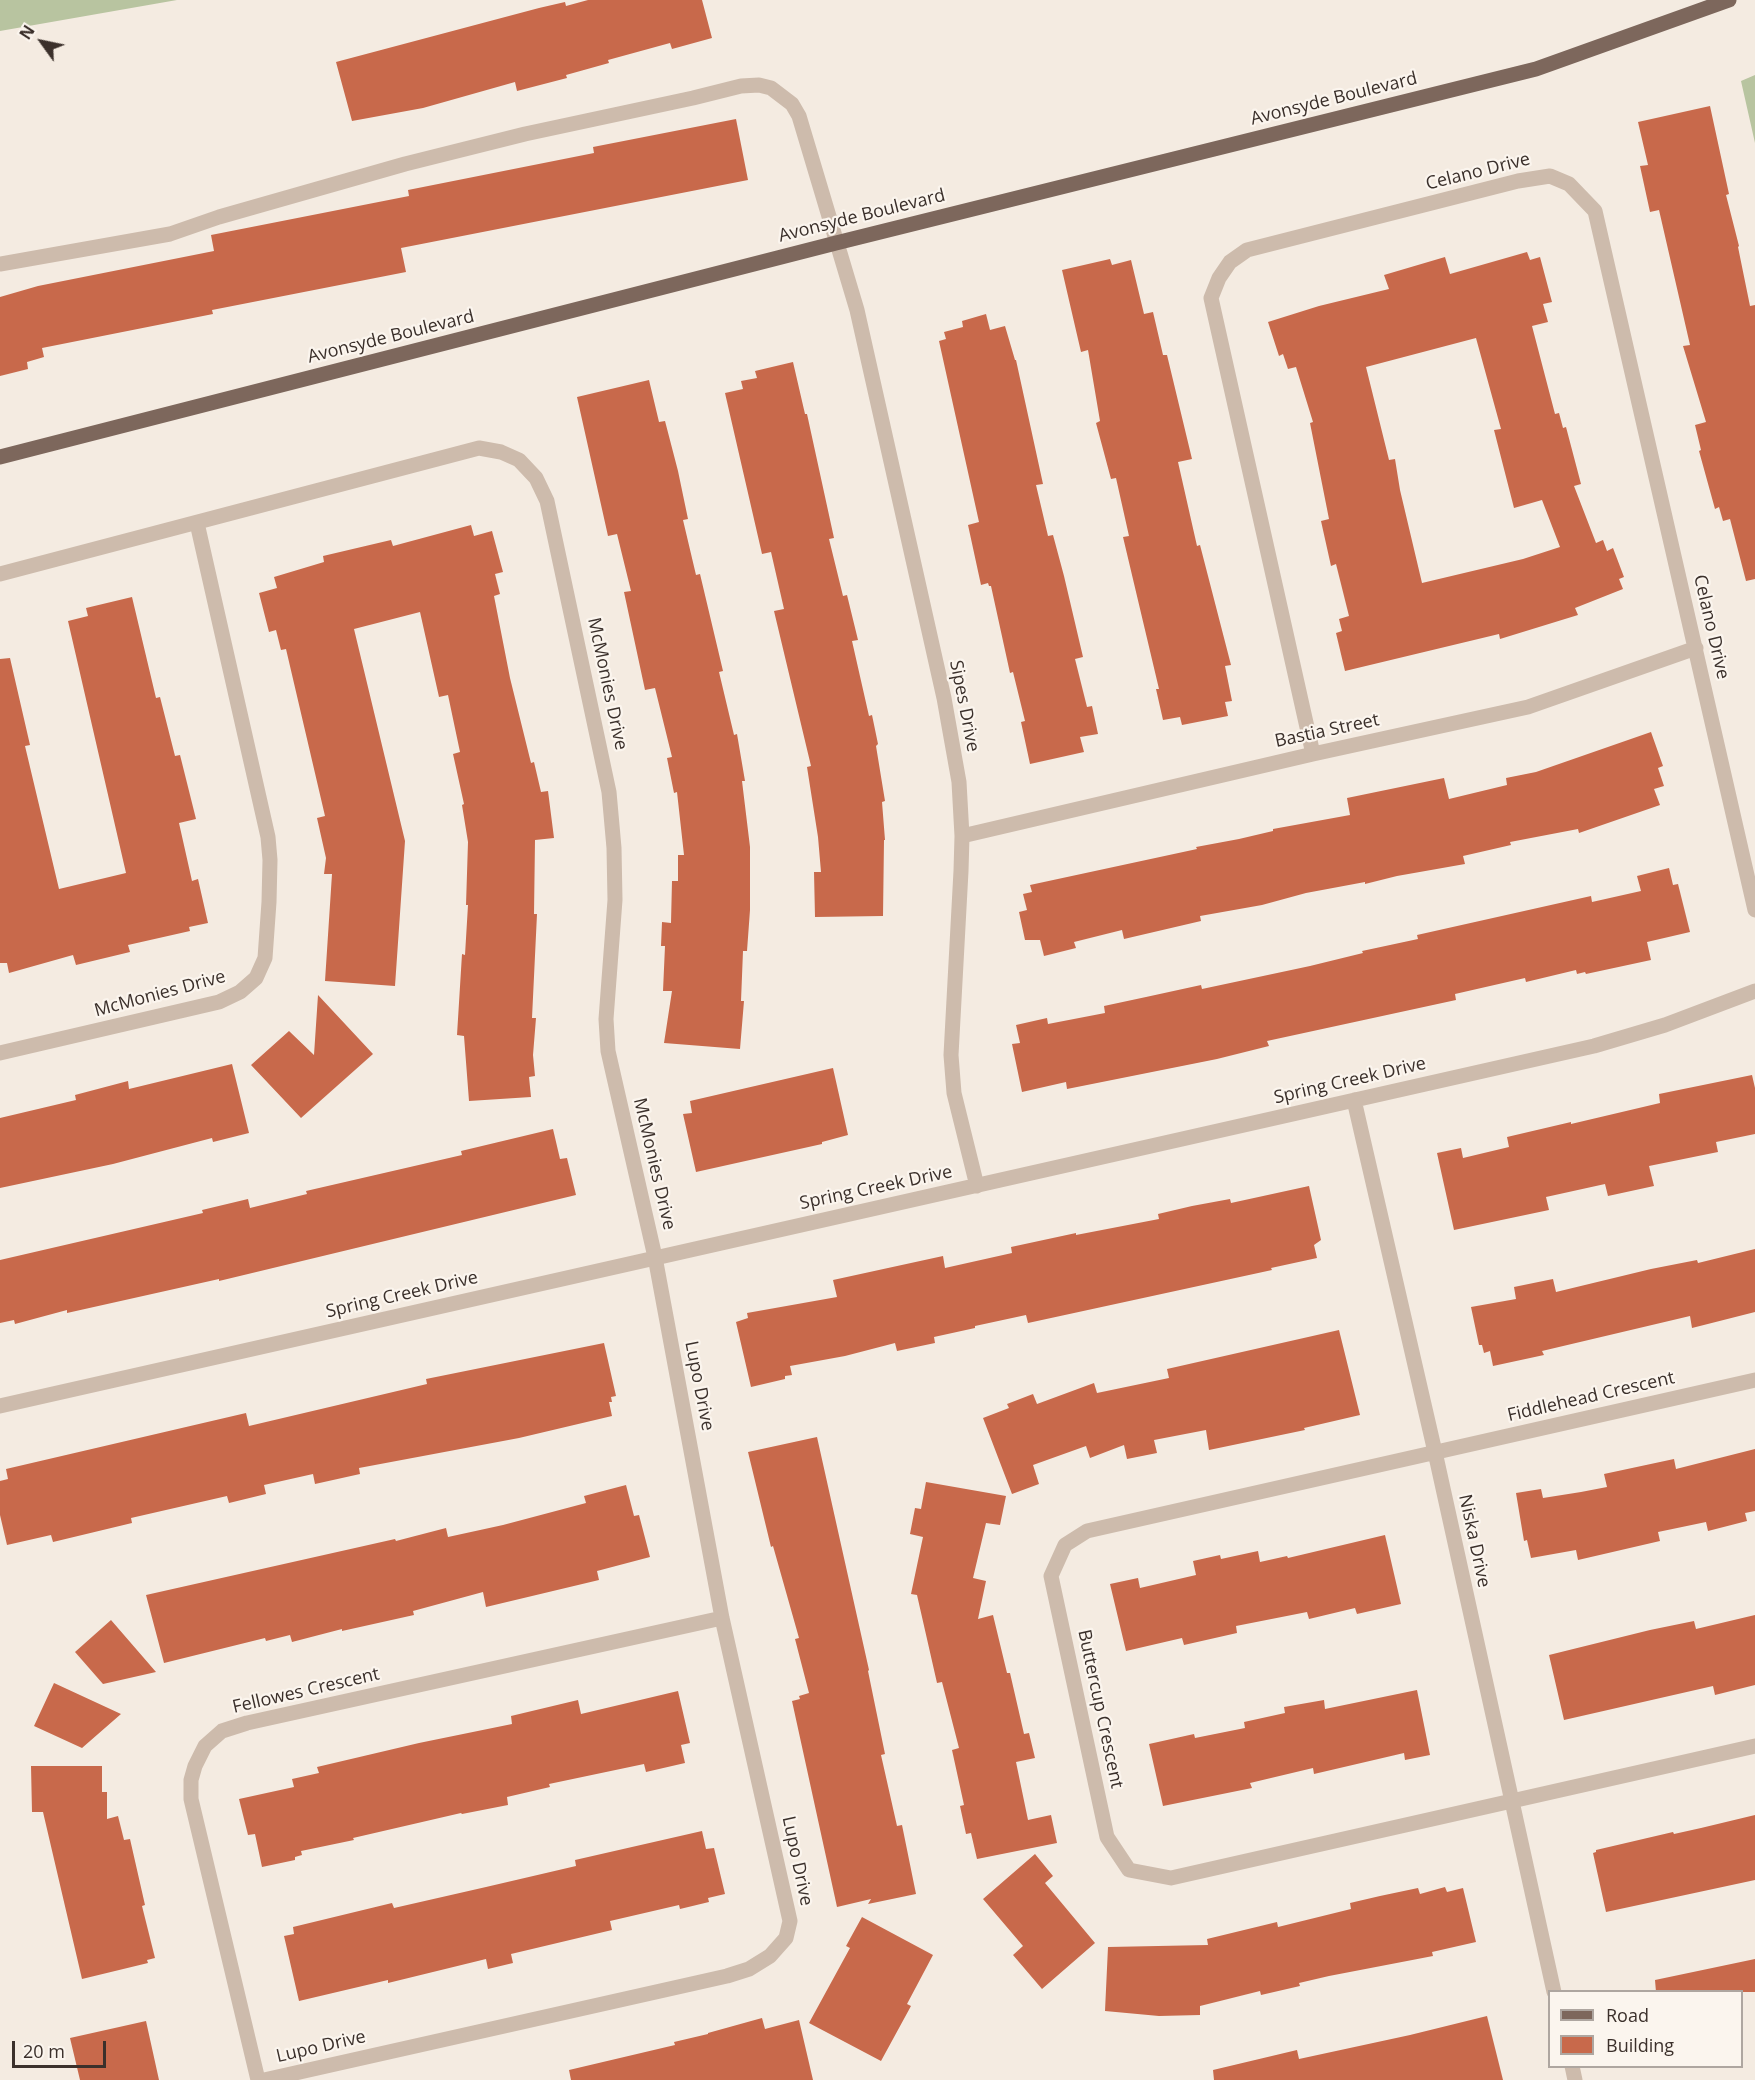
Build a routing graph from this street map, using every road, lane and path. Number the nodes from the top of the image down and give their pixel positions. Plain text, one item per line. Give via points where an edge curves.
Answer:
1 (1729, 0) edge
2 (836, 243) junction
3 (0, 264) edge
4 (0, 457) edge
5 (196, 523) junction
6 (0, 574) edge
7 (1696, 648) junction
8 (1313, 754) junction
9 (962, 836) junction
10 (1755, 910) edge
11 (1755, 990) edge
12 (0, 1053) edge
13 (1354, 1100) junction
14 (977, 1186) junction
15 (655, 1257) junction
16 (1755, 1380) edge
17 (0, 1406) edge
18 (1435, 1452) junction
19 (722, 1618) junction
20 (1755, 1746) edge
21 (1511, 1801) junction
22 (1554, 1990) edge
23 (258, 2080) edge
24 (264, 2080) edge

1 - 2 main road, Avonsyde Boulevard via 1536,69
2 - 3 street, Sipes Drive via 799,116 792,104 771,88 748,84 405,164 170,234
2 - 4 main road, Avonsyde Boulevard
2 - 9 street, Sipes Drive via 857,310 944,698 959,782
5 - 6 street, McMonies Drive
5 - 12 street, McMonies Drive via 268,837 270,892 265,958 256,978 240,993 219,1002
5 - 15 street, McMonies Drive via 479,448 519,460 536,478 548,501 609,792 615,900 606,1019 609,1051
7 - 8 street, Bastia Street via 1528,707
7 - 8 street, Celano Drive via 1595,211 1569,184 1550,176 1538,177 1247,250 1230,262 1211,298
7 - 10 street, Celano Drive
8 - 9 street, Bastia Street
9 - 14 street, Sipes Drive via 951,1055 954,1093
11 - 13 street, Spring Creek Drive via 1630,1037
13 - 14 street, Spring Creek Drive
13 - 18 street, Niska Drive
14 - 15 street, Spring Creek Drive
15 - 17 street, Spring Creek Drive
15 - 19 street, Lupo Drive
16 - 18 street, Fiddlehead Crescent
18 - 21 street, Niska Drive
18 - 21 street, Buttercup Crescent via 1087,1531 1065,1545 1051,1576 1107,1837 1129,1870 1171,1878
19 - 23 street, Fellowes Crescent via 247,1723 222,1731 205,1746 191,1780 191,1799
19 - 24 street, Lupo Drive via 789,1908 786,1938 770,1956 727,1976
20 - 21 street
21 - 22 street, Niska Drive

